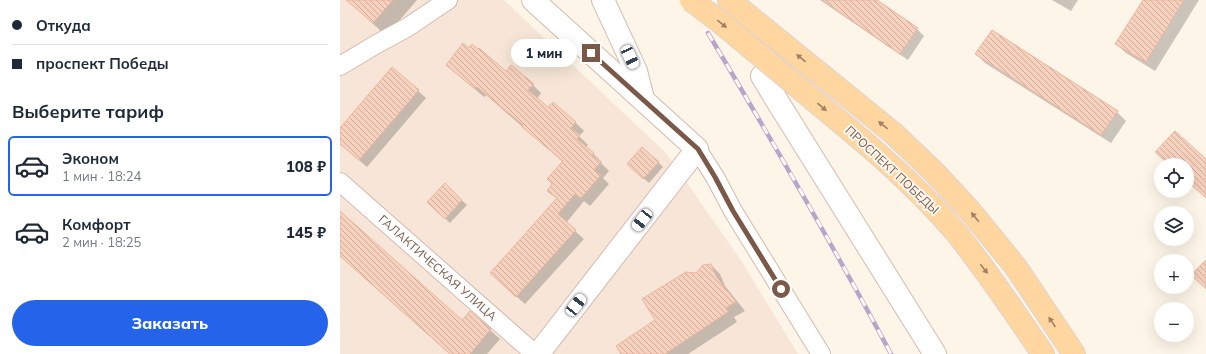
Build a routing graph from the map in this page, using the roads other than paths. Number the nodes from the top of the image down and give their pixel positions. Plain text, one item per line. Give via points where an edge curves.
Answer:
1 (448, 0) edge
2 (533, 0) edge
3 (603, 0) edge
4 (691, 0) edge
5 (729, 0) edge
6 (342, 69) edge
7 (762, 76) dead end
8 (643, 99) junction
9 (698, 149) junction
10 (340, 182) edge
11 (535, 354) edge
12 (538, 354) edge
13 (821, 354) edge
14 (935, 354) edge
15 (1043, 354) edge
16 (1074, 354) edge

1 - 6 street
2 - 8 street
3 - 8 street via 636,71
4 -> 15 main road, ПРОСПЕКТ ПОБЕДЫ, bridge via 875,151 917,191 953,230 993,281
16 -> 5 main road, ПРОСПЕКТ ПОБЕДЫ via 1015,266 935,173 893,133
7 - 14 street
8 - 9 street
9 - 12 street
9 - 13 street
10 - 11 street, ГАЛАКТИЧЕСКАЯ УЛИЦА

